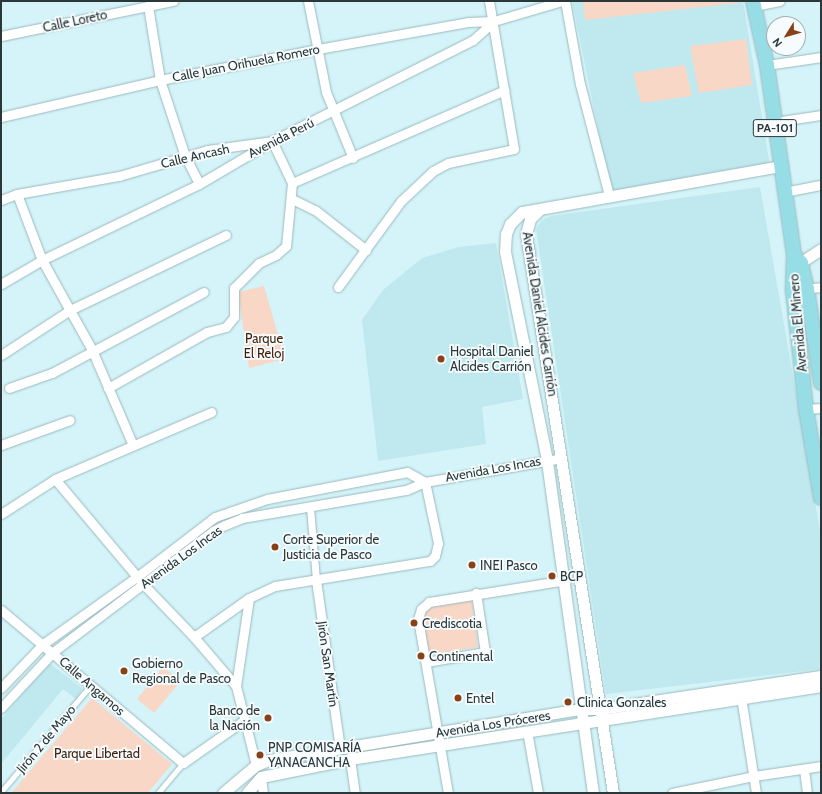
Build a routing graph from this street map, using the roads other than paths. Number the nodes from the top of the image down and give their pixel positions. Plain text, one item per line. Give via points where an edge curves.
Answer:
1 (173, 1) edge
2 (308, 1) edge
3 (489, 1) edge
4 (563, 1) edge
5 (780, 1) edge
6 (753, 3) edge
7 (132, 5) edge
8 (148, 6) junction
9 (494, 21) junction
10 (1, 36) edge
11 (318, 49) junction
12 (821, 57) edge
13 (767, 65) junction
14 (160, 80) junction
15 (505, 90) junction
16 (332, 112) junction
17 (821, 115) edge
18 (1, 117) edge
19 (775, 122) junction
20 (272, 141) junction
21 (185, 156) junction
22 (352, 158) junction
23 (780, 166) junction
24 (292, 183) junction
25 (199, 184) junction
26 (821, 185) edge
27 (784, 192) junction
28 (17, 194) junction
29 (609, 195) junction
30 (292, 199) junction
31 (1, 200) edge
32 (540, 209) junction
33 (226, 235) dead end
34 (821, 249) edge
35 (366, 250) junction
36 (42, 260) junction
37 (796, 262) junction
38 (1, 284) edge
39 (338, 287) dead end
40 (814, 288) edge
41 (793, 291) junction
42 (204, 292) dead end
43 (70, 310) junction
44 (92, 350) junction
45 (1, 355) edge
46 (821, 384) edge
47 (9, 388) dead end
48 (108, 388) junction
49 (821, 408) edge
50 (806, 409) junction
51 (211, 412) dead end
52 (70, 420) dead end
53 (1, 445) edge
54 (133, 445) junction
55 (562, 458) junction
56 (547, 460) junction
57 (55, 479) junction
58 (424, 482) junction
59 (305, 492) junction
60 (821, 498) edge
61 (310, 507) junction
62 (570, 513) junction
63 (1, 514) edge
64 (556, 515) junction
65 (190, 536) junction
66 (196, 545) junction
67 (141, 580) junction
68 (316, 580) junction
69 (566, 580) junction
70 (476, 593) junction
71 (249, 598) junction
72 (1, 610) edge
73 (588, 632) junction
74 (572, 634) junction
75 (194, 637) junction
76 (43, 644) junction
77 (53, 652) junction
78 (426, 662) junction
79 (821, 676) edge
80 (91, 685) junction
81 (236, 686) junction
82 (821, 686) edge
83 (1, 688) edge
84 (741, 697) junction
85 (1, 708) edge
86 (600, 709) junction
87 (581, 710) junction
88 (243, 721) junction
89 (602, 721) junction
90 (583, 723) junction
91 (527, 731) junction
92 (438, 733) junction
93 (440, 744) junction
94 (340, 748) junction
95 (350, 759) junction
96 (183, 763) junction
97 (256, 765) junction
98 (821, 766) edge
99 (804, 769) junction
100 (754, 776) junction
101 (261, 777) junction
102 (1, 792) edge
103 (158, 793) edge
104 (223, 793) edge
105 (247, 793) edge
106 (263, 793) edge
107 (355, 793) edge
108 (448, 793) edge
109 (538, 793) edge
110 (593, 793) edge
111 (613, 793) edge
112 (672, 793) edge
113 (756, 793) edge
114 (807, 793) edge

1 - 8 street, Calle Loreto
2 - 11 street
3 - 9 street
4 - 9 street, Avenida Perú
4 - 29 street via 580,84
5 - 6 street
6 - 13 main road, PA-101
7 - 8 street, Calle Loreto
7 - 10 street, Calle Loreto
8 - 14 street
9 - 11 street, Calle Juan Orihuela Romero via 468,22
9 - 15 street
9 - 16 street, Avenida Perú via 473,40
11 - 14 street, Calle Juan Orihuela Romero
11 - 16 street
12 - 13 street
13 - 19 main road, PA-101
14 - 18 street, Calle Juan Orihuela Romero
14 - 21 street
15 - 22 street
15 - 35 street via 514,149 448,163 433,171 401,201
16 - 20 street, Avenida Perú
16 - 22 street
17 - 19 street
19 - 23 main road, PA-101
20 - 21 street, Calle Ancash via 208,150
20 - 24 street
20 - 25 street, Avenida Perú
21 - 25 street
21 - 28 street, Calle Ancash via 119,176
22 - 24 street
23 - 27 main road, PA-101
23 - 29 street
24 - 30 street
25 - 36 street, Avenida Perú
26 - 27 street
27 - 37 main road, PA-101
28 - 31 street, Calle Ancash
28 - 36 street
29 - 32 street
30 - 35 street via 315,210
30 - 48 street via 286,246 276,255 259,263 234,288 234,317 226,327 207,332
32 - 55 street, Avenida Daniel Alcides Carrión via 526,226 526,234
32 - 56 street, Avenida Daniel Alcides Carrión via 522,212 510,224 506,234 505,251
33 - 43 street
34 - 37 street
35 - 39 street
36 - 38 street, Avenida Perú
36 - 43 street
37 - 40 main road, Avenida El Minero / PA-101
37 - 41 main road, Avenida El Minero / PA-101
40 - 41 street
40 - 46 main road, Avenida El Minero / PA-101
41 - 50 main road, Avenida El Minero / PA-101
42 - 44 street
43 - 44 street
43 - 45 street
44 - 47 street via 52,373
44 - 48 street
48 - 54 street
49 - 50 street
50 - 60 main road, Avenida El Minero / PA-101
51 - 54 street
52 - 53 street
54 - 57 street
55 - 56 street, Avenida Los Incas
55 - 62 street, Avenida Daniel Alcides Carrión
56 - 58 street, Avenida Los Incas
56 - 64 street, Avenida Daniel Alcides Carrión
57 - 63 street
57 - 67 street
58 - 59 street, Avenida Los Incas via 407,472
58 - 61 street, Avenida Los Incas via 406,490
58 - 68 street via 438,543 435,556 430,561
59 - 61 street
59 - 65 street, Avenida Los Incas via 235,508 215,517
61 - 66 street, Avenida Los Incas via 242,518 213,531
61 - 68 street
62 - 64 street
62 - 73 street, Avenida Daniel Alcides Carrión
64 - 69 street, Avenida Daniel Alcides Carrión
65 - 66 street
65 - 67 street, Avenida Los Incas
66 - 67 street, Avenida Los Incas
67 - 75 street
67 - 76 street, Avenida Los Incas
67 - 77 street, Avenida Los Incas
68 - 71 street via 275,586
68 - 94 street, Jirón San Martín
69 - 70 street
69 - 74 street, Avenida Daniel Alcides Carrión
70 - 78 street via 429,602 420,609 418,619
70 - 78 street via 486,652
71 - 75 street
71 - 81 street
72 - 76 street, Calle Angamos
73 - 74 street
73 - 86 street, Avenida Daniel Alcides Carrión
74 - 87 street, Avenida Daniel Alcides Carrión
75 - 81 street
76 - 77 street, Calle Angamos
76 - 83 street, Avenida Los Incas
77 - 80 street, Calle Angamos
77 - 85 street, Avenida Los Incas
78 - 92 street
79 - 86 street, Avenida Los Próceres
80 - 96 street, Calle Angamos
80 - 102 lane, Jirón 2 de Mayo
81 - 88 street
82 - 84 street, Avenida Los Próceres
84 - 89 street, Avenida Los Próceres
84 - 100 street
86 - 87 street, Avenida Los Próceres
86 - 89 street, Avenida Daniel Alcides Carrión
87 - 90 street, Avenida Daniel Alcides Carrión
87 - 92 street, Avenida Los Próceres
88 - 96 street
88 - 97 street
89 - 90 street, Avenida Los Próceres
89 - 111 street, Avenida Daniel Alcides Carrión
90 - 91 street, Avenida Los Próceres
90 - 110 street, Avenida Daniel Alcides Carrión
91 - 93 street, Avenida Los Próceres
91 - 109 street
92 - 93 street
92 - 94 street, Avenida Los Próceres
93 - 95 street, Avenida Los Próceres
93 - 108 street
94 - 97 street, Avenida Los Próceres via 269,760
95 - 101 street, Avenida Los Próceres
95 - 107 street
96 - 103 lane
97 - 104 street, Avenida Los Próceres
98 - 99 street
99 - 100 street
99 - 114 street
100 - 112 street
100 - 113 street
101 - 105 street
101 - 106 street

